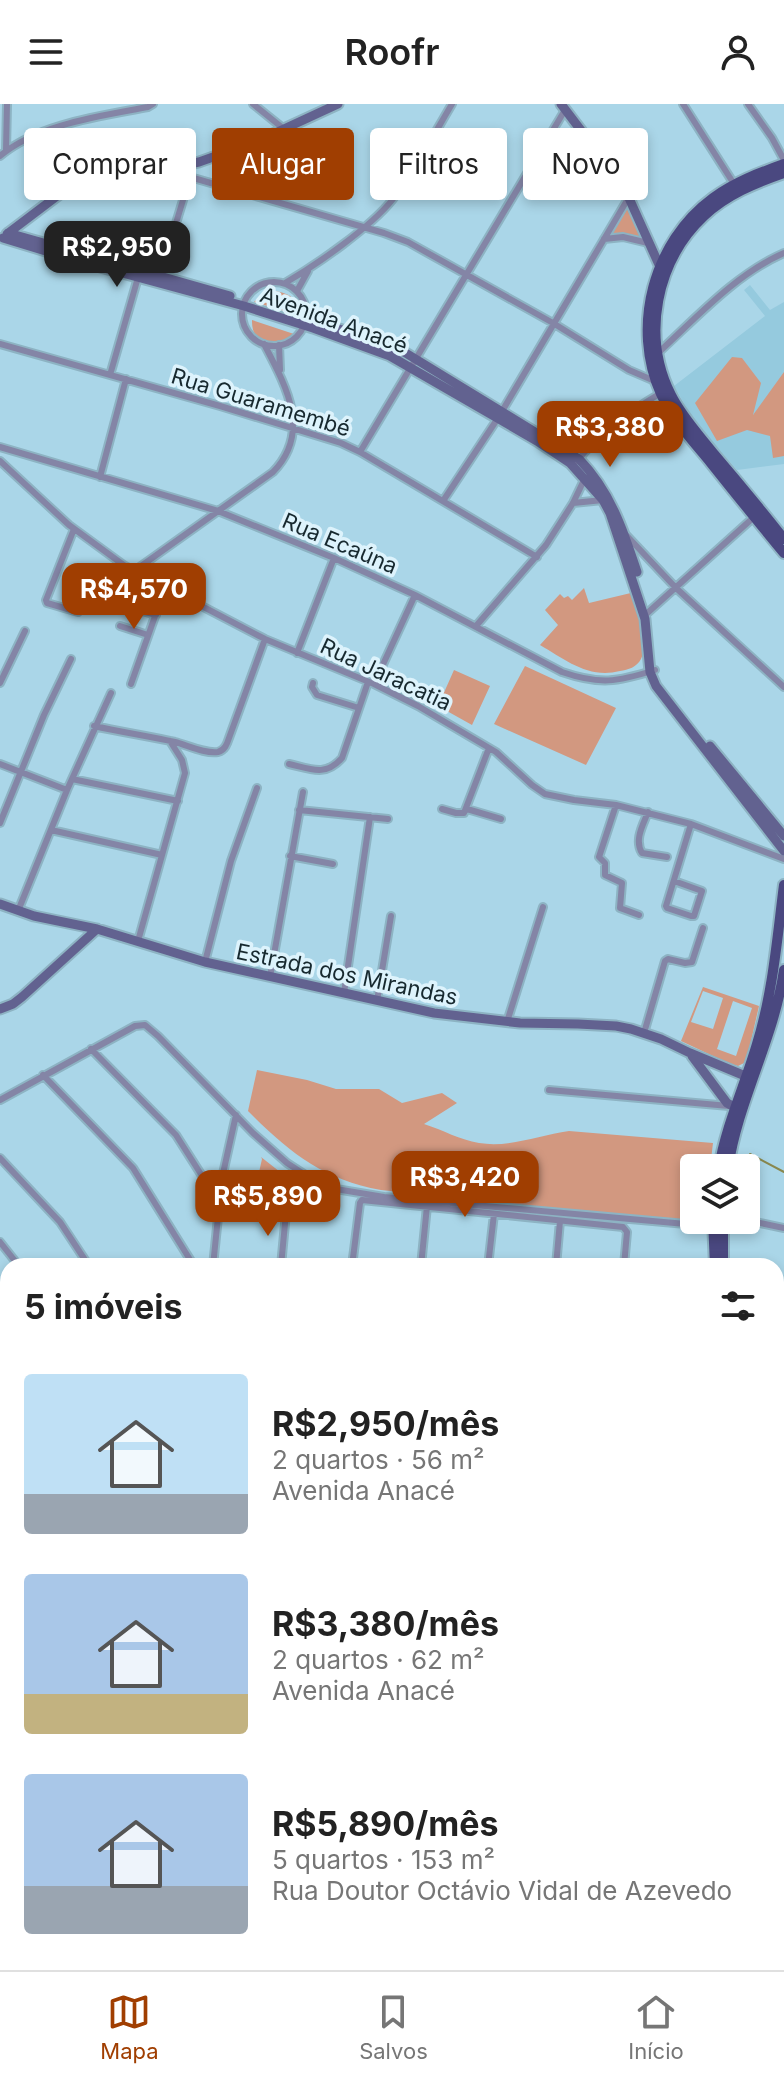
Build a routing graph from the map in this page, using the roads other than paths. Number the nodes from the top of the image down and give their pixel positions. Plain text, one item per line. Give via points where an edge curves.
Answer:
1 (7, 104) edge
2 (105, 104) edge
3 (153, 104) edge
4 (253, 104) edge
5 (338, 104) edge
6 (452, 104) edge
7 (683, 104) edge
8 (748, 104) edge
9 (562, 106) edge
10 (109, 114) junction
11 (59, 128) edge
12 (283, 128) edge
13 (289, 128) edge
14 (579, 128) edge
15 (24, 142) edge
16 (3, 153) edge
17 (784, 162) edge
18 (784, 173) edge
19 (196, 179) edge
20 (734, 184) junction
21 (51, 200) edge
22 (183, 200) edge
23 (627, 200) edge
24 (630, 200) edge
25 (363, 227) junction
26 (2, 236) edge
27 (603, 239) junction
28 (648, 243) junction
29 (784, 253) edge
30 (660, 267) junction
31 (310, 268) junction
32 (466, 273) junction
33 (139, 274) junction
34 (160, 276) junction
35 (285, 283) junction
36 (297, 291) junction
37 (244, 304) junction
38 (305, 322) junction
39 (553, 323) junction
40 (0, 344) edge
41 (264, 344) junction
42 (279, 345) junction
43 (657, 353) junction
44 (413, 363) junction
45 (280, 373) junction
46 (110, 375) junction
47 (126, 379) junction
48 (659, 388) junction
49 (500, 415) junction
50 (294, 428) junction
51 (0, 447) edge
52 (360, 452) junction
53 (0, 461) edge
54 (576, 462) junction
55 (100, 477) junction
56 (585, 478) junction
57 (603, 500) junction
58 (443, 501) junction
59 (573, 503) junction
60 (218, 511) junction
61 (754, 517) junction
62 (74, 529) junction
63 (620, 533) junction
64 (784, 539) edge
65 (784, 553) edge
66 (537, 557) junction
67 (334, 558) junction
68 (134, 571) junction
69 (121, 576) dead end
70 (165, 588) junction
71 (676, 588) junction
72 (415, 595) junction
73 (78, 612) dead end
74 (647, 614) junction
75 (156, 615) junction
76 (120, 626) dead end
77 (476, 626) junction
78 (25, 631) dead end
79 (148, 635) junction
80 (265, 639) junction
81 (297, 653) junction
82 (71, 659) dead end
83 (652, 671) junction
84 (0, 683) edge
85 (313, 683) dead end
86 (371, 683) junction
87 (131, 684) dead end
88 (784, 687) edge
89 (111, 693) dead end
90 (667, 695) junction
91 (359, 708) junction
92 (94, 726) junction
93 (170, 741) junction
94 (489, 748) junction
95 (0, 764) edge
96 (289, 764) dead end
97 (20, 773) junction
98 (72, 779) junction
99 (257, 788) dead end
100 (67, 790) junction
101 (303, 792) dead end
102 (178, 801) junction
103 (616, 805) junction
104 (442, 809) dead end
105 (467, 809) junction
106 (299, 810) junction
107 (648, 812) junction
108 (370, 817) junction
109 (388, 819) dead end
110 (501, 819) dead end
111 (0, 823) edge
112 (691, 824) junction
113 (51, 830) junction
114 (784, 836) edge
115 (784, 851) edge
116 (162, 855) junction
117 (290, 856) junction
118 (667, 857) dead end
119 (784, 859) edge
120 (333, 864) dead end
121 (674, 881) junction
122 (784, 885) edge
123 (0, 904) edge
124 (543, 907) dead end
125 (18, 911) junction
126 (639, 915) dead end
127 (391, 916) dead end
128 (703, 928) dead end
129 (97, 929) junction
130 (138, 941) junction
131 (205, 962) junction
132 (784, 970) edge
133 (270, 977) junction
134 (344, 993) junction
135 (377, 1001) junction
136 (0, 1009) edge
137 (507, 1022) junction
138 (644, 1033) junction
139 (91, 1049) junction
140 (690, 1053) junction
141 (43, 1075) junction
142 (750, 1078) junction
143 (549, 1090) dead end
144 (0, 1100) edge
145 (736, 1108) junction
146 (236, 1115) junction
147 (722, 1154) edge
148 (731, 1154) edge
149 (0, 1158) edge
150 (218, 1201) junction
151 (427, 1206) junction
152 (286, 1213) dead end
153 (494, 1214) junction
154 (560, 1221) junction
155 (680, 1221) edge
156 (760, 1223) edge
157 (784, 1228) edge
158 (711, 1234) edge
159 (723, 1234) edge
160 (0, 1242) edge
161 (13, 1258) edge
162 (84, 1258) edge
163 (189, 1258) edge
164 (214, 1258) edge
165 (282, 1258) edge
166 (353, 1258) edge
167 (422, 1258) edge
168 (489, 1258) edge
169 (557, 1258) edge
170 (624, 1258) edge
171 (714, 1258) edge
172 (723, 1258) edge

1 - 16 street
2 - 10 street
3 - 10 street
4 - 12 street
5 - 13 street
6 - 25 street via 390,202
7 - 20 street
8 - 17 street
9 - 14 street
9 - 32 street
10 - 11 street
15 - 16 street
17 - 20 main road
18 - 43 main road via 722,201 688,233 659,291
19 - 25 street
20 - 30 main road via 692,218
21 - 26 street
22 - 34 street
23 - 27 street
24 - 28 street
25 - 31 street
25 - 32 street via 408,242
26 - 33 street, Avenida Anacé
27 - 28 street
27 - 39 street
28 - 30 street
29 - 43 street via 747,275
30 - 48 main road via 647,319
31 - 35 street
31 - 36 street
32 - 39 street
32 - 44 street
33 - 34 street, Avenida Anacé
33 - 37 street, Avenida Anacé
33 - 46 street
34 - 37 street, Avenida Anacé
35 - 36 street
35 - 37 street via 264,283
36 - 38 street via 305,303
37 - 38 street, Avenida Anacé
37 - 41 street via 248,333
38 - 42 street via 293,339
38 - 44 street, Avenida Anacé
39 - 48 street
39 - 49 street
40 - 46 street, Rua Guaramembé
41 - 42 street
41 - 45 street
42 - 45 street
43 - 64 main road via 679,409
44 - 49 street, Avenida Anacé
44 - 52 street
45 - 50 street
46 - 47 street, Rua Guaramembé
47 - 50 street, Rua Guaramembé
47 - 55 street
48 - 54 street
48 - 61 main road via 672,415
49 - 54 street, Avenida Anacé
49 - 58 street
50 - 52 street, Rua Guaramembé
50 - 60 street via 290,450 280,465
51 - 55 street, Rua Ecaúna
52 - 58 street, Rua Guaramembé
53 - 62 street, Rua Jaracatia
54 - 56 street, Avenida Anacé
54 - 63 street, Avenida Anacé via 590,470 610,500
55 - 60 street, Rua Ecaúna
56 - 57 street, Avenida Anacé
56 - 59 street
57 - 59 street
57 - 63 street, Avenida Anacé
58 - 66 street, Rua Guaramembé
59 - 66 street
60 - 67 street, Rua Ecaúna
60 - 68 street
61 - 65 main road
61 - 71 street
62 - 68 street, Rua Jaracatia
62 - 73 street via 46,600
63 - 71 street
63 - 74 street, Avenida Anacé
66 - 77 street
67 - 72 street, Rua Ecaúna
67 - 81 street
68 - 70 street, Rua Jaracatia
69 - 75 street via 112,600
70 - 75 street
70 - 80 street, Rua Jaracatia
71 - 74 street
71 - 88 street
72 - 77 street, Rua Ecaúna
72 - 86 street
74 - 83 street, Avenida Anacé
75 - 79 street
76 - 79 street
77 - 83 street, Rua Ecaúna via 579,678 618,681
78 - 84 street
79 - 87 street
80 - 81 street, Rua Jaracatia
80 - 93 street via 224,748 217,752
81 - 86 street, Rua Jaracatia
82 - 97 street
83 - 90 street, Avenida Anacé via 656,686
85 - 91 street via 317,695
86 - 91 street
86 - 94 street, Rua Jaracatia
89 - 92 street
90 - 114 street, Avenida Anacé
90 - 115 street, Avenida Anacé
91 - 96 street via 338,763 322,771
92 - 93 street
92 - 98 street
93 - 102 street via 185,769
94 - 103 street, Rua Jaracatia via 545,794
94 - 105 street
95 - 97 street
97 - 100 street
97 - 111 street
98 - 100 street
98 - 102 street
99 - 131 street via 231,861
100 - 113 street
101 - 106 street
102 - 116 street
103 - 107 street, Rua Jaracatia
103 - 126 street via 599,857 605,875 622,883 620,908
104 - 105 street via 461,814
105 - 110 street
106 - 108 street
106 - 117 street
107 - 112 street, Rua Jaracatia
107 - 118 street via 637,845 642,853
108 - 109 street
108 - 134 street
112 - 119 street, Rua Jaracatia
112 - 121 street
113 - 116 street
113 - 125 street
116 - 130 street
117 - 120 street
117 - 133 street
121 - 121 street via 666,907 693,916 702,891
122 - 142 main road via 771,992
123 - 125 street, Estrada dos Mirandas
124 - 137 street
125 - 129 street, Estrada dos Mirandas
127 - 135 street
128 - 138 street via 692,962 665,961
129 - 130 street, Estrada dos Mirandas
129 - 136 street via 22,997
130 - 131 street, Estrada dos Mirandas
131 - 133 street, Estrada dos Mirandas
132 - 142 main road
133 - 134 street, Estrada dos Mirandas
134 - 135 street, Estrada dos Mirandas
135 - 137 street, Estrada dos Mirandas
137 - 138 street, Estrada dos Mirandas via 616,1026
138 - 140 street, Estrada dos Mirandas
139 - 141 street
139 - 146 street via 145,1025
139 - 150 street via 176,1135
140 - 142 street, Estrada dos Mirandas
140 - 145 street, Estrada dos Mirandas
141 - 144 street
141 - 163 street via 133,1168
142 - 145 main road
143 - 145 street
145 - 147 main road
145 - 148 main road
146 - 150 street
146 - 155 street via 287,1163 336,1189
149 - 162 street via 60,1222
150 - 164 street
151 - 153 street
151 - 166 street via 360,1200
151 - 167 street
152 - 165 street
153 - 154 street
153 - 168 street
154 - 169 street
154 - 170 street via 623,1227
156 - 157 street
158 - 171 main road
159 - 172 main road
160 - 161 street

